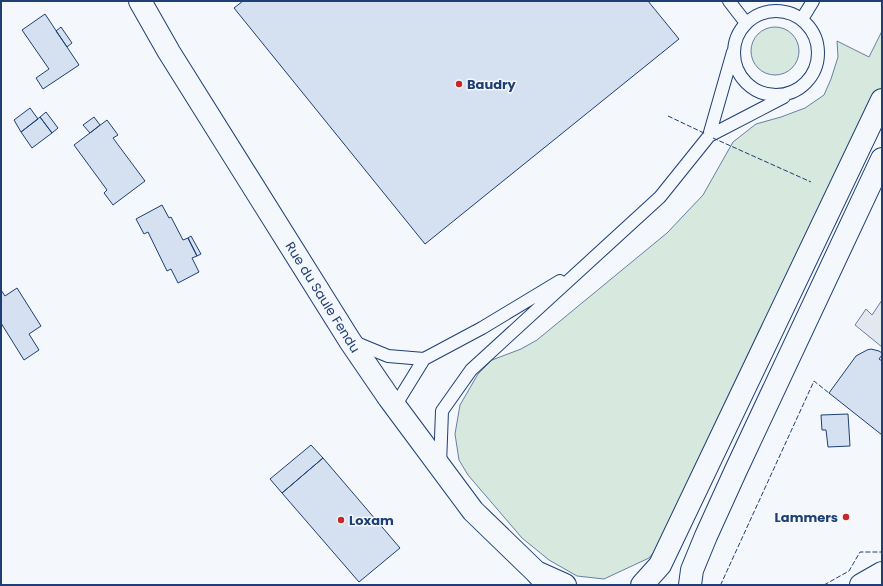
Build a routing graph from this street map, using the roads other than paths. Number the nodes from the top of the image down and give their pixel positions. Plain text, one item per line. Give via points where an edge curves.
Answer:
1 (140, 1) edge
2 (729, 1) edge
3 (813, 1) edge
4 (802, 19) junction
5 (746, 23) junction
6 (733, 52) junction
7 (796, 91) junction
8 (882, 100) edge
9 (709, 136) junction
10 (882, 159) edge
11 (583, 267) junction
12 (350, 341) junction
13 (424, 359) junction
14 (395, 406) junction
15 (440, 466) junction
16 (882, 573) edge
17 (542, 578) edge
18 (565, 585) edge
19 (642, 585) edge
20 (690, 585) edge
21 (862, 585) edge

1 - 12 main road, Rue du Saule Fendu via 169,52
2 - 5 lane
3 - 4 lane
4 - 5 lane via 779,10 756,15
4 - 7 lane via 817,43 818,57 815,70 807,82
5 - 6 lane via 739,31
6 - 7 lane via 740,76 759,92 784,95
6 - 9 lane
7 - 9 lane
8 - 19 main road via 660,565
9 - 11 lane via 660,197
10 - 20 main road via 718,509 692,570
11 - 13 lane via 482,328
11 - 15 lane via 471,370 442,411
12 - 13 lane via 388,356
12 - 14 main road, Rue du Saule Fendu
13 - 14 lane
14 - 15 main road, Rue du Saule Fendu
15 - 17 main road, Rue du Saule Fendu via 473,511
16 - 21 main road
17 - 18 main road, Rue du Saule Fendu

